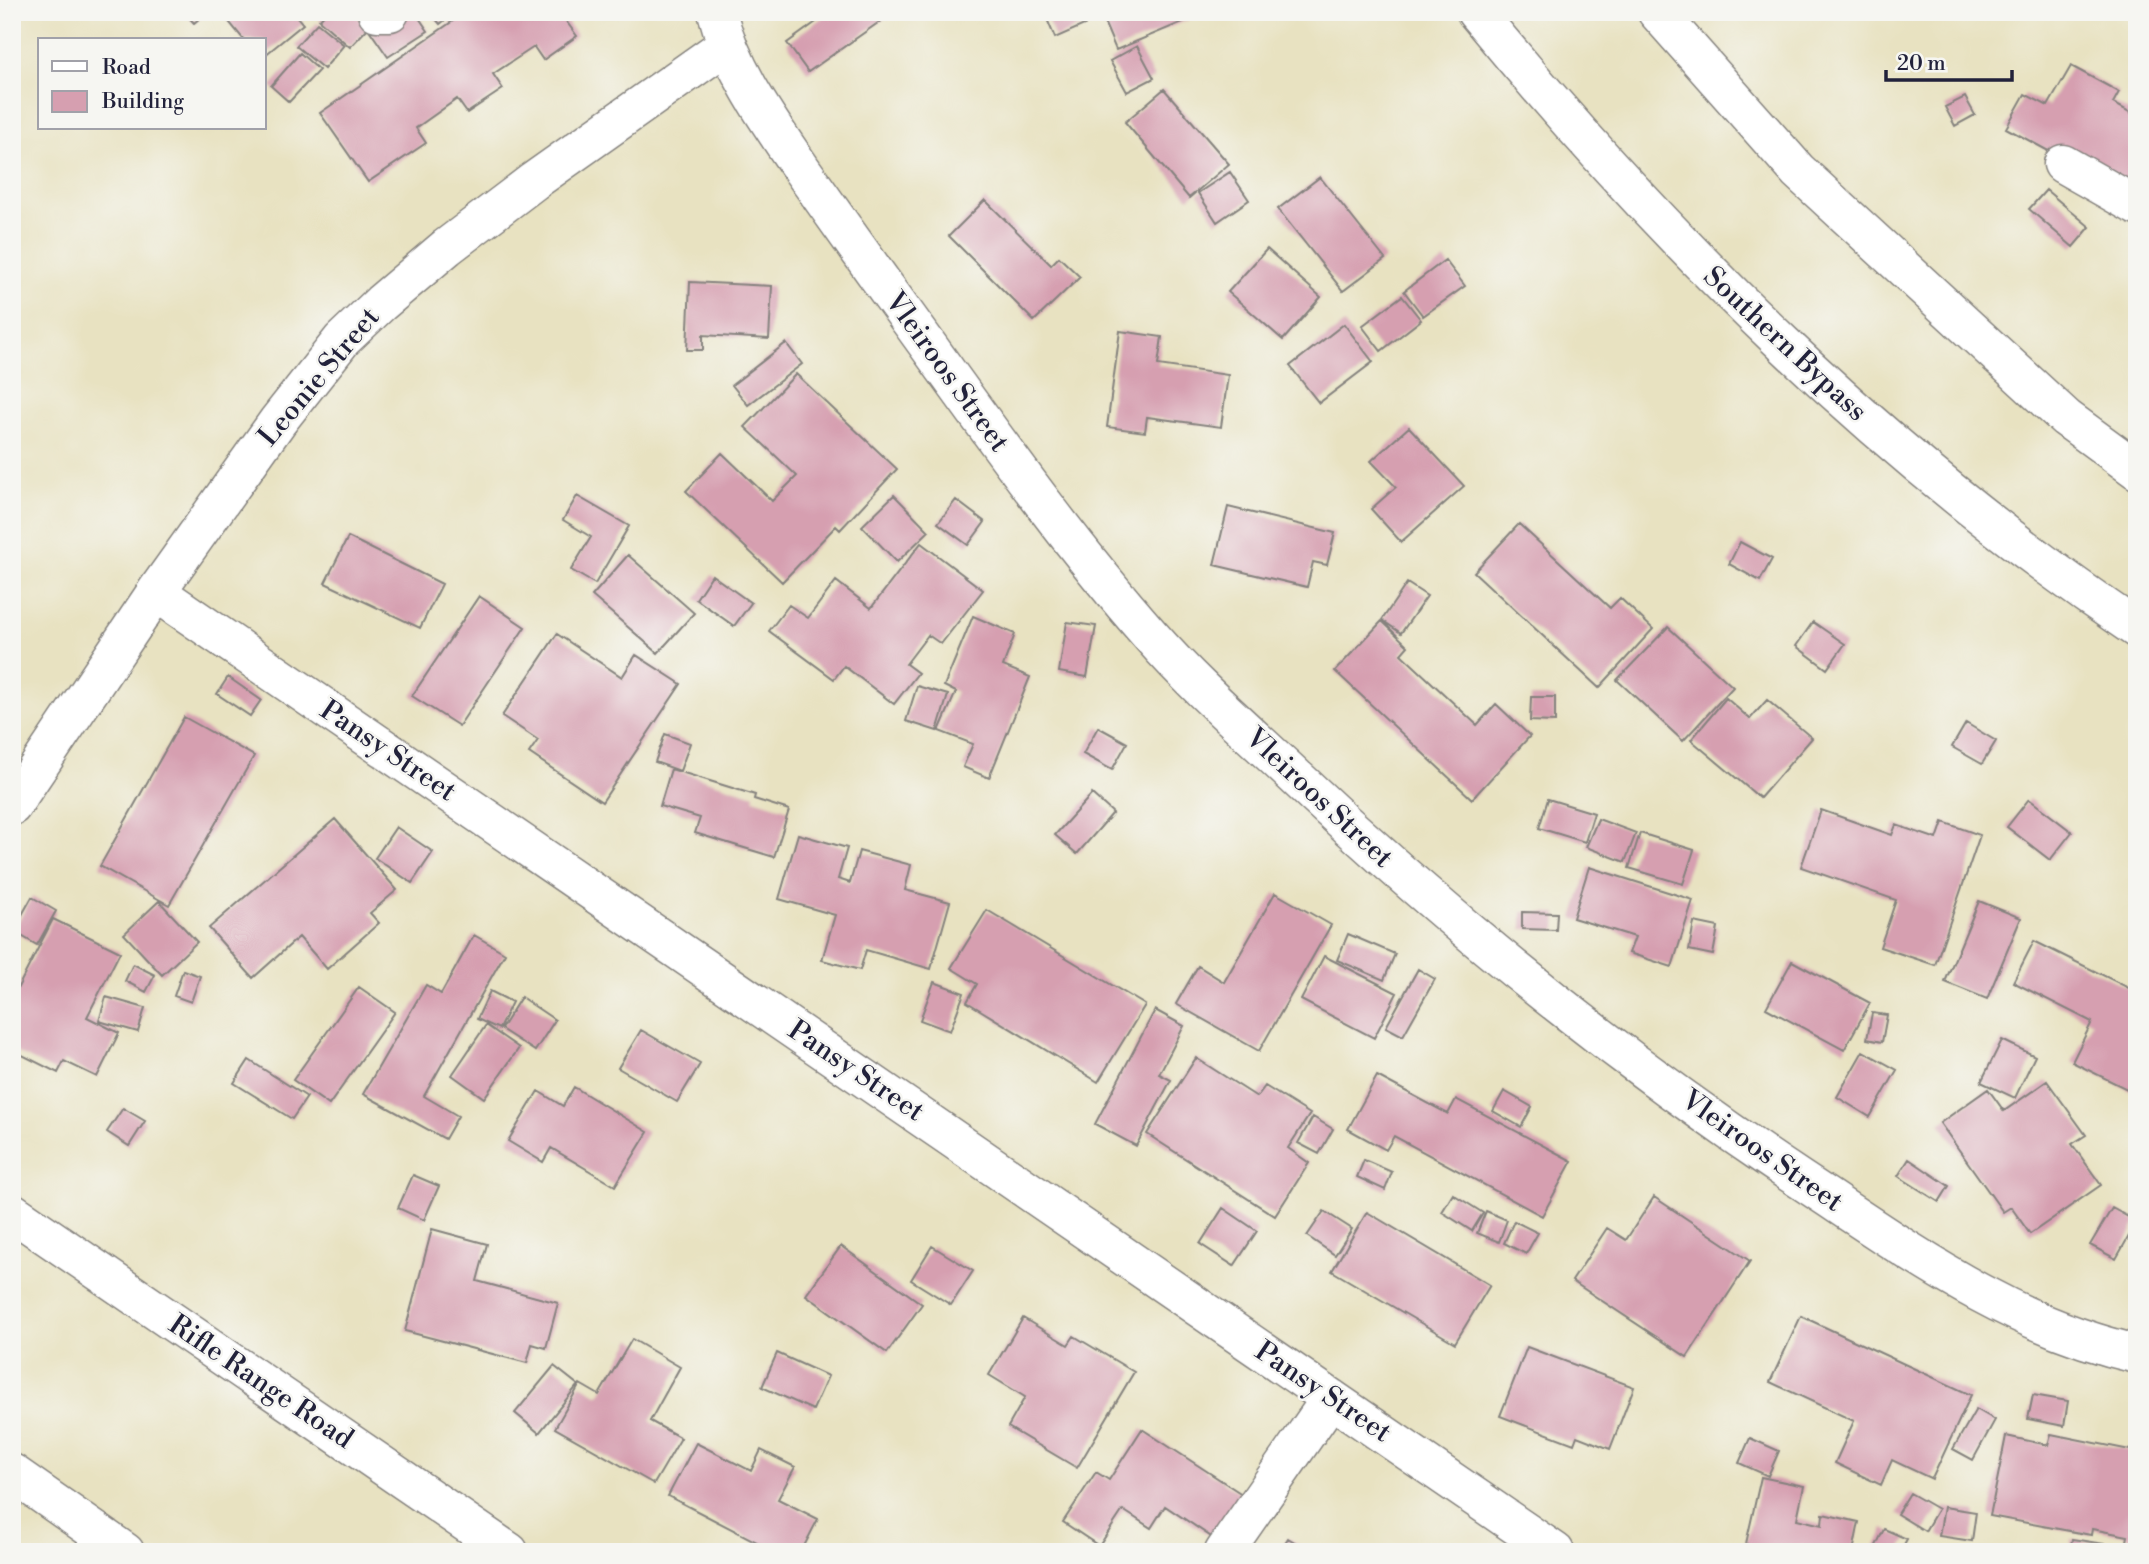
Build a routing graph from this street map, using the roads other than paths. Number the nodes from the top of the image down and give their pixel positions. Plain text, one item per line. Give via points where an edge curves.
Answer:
1 (377, 12) edge
2 (390, 12) edge
3 (1476, 12) edge
4 (1657, 12) edge
5 (721, 29) edge
6 (2063, 164) dead end
7 (2137, 206) edge
8 (2137, 470) edge
9 (156, 592) junction
10 (2137, 629) edge
11 (12, 806) edge
12 (12, 1212) edge
13 (2137, 1354) edge
14 (1342, 1405) junction
15 (12, 1473) edge
16 (125, 1552) edge
17 (509, 1552) edge
18 (1224, 1552) edge
19 (1257, 1552) edge
20 (1555, 1552) edge

1 - 2 main road
3 - 10 main road, Southern Bypass via 1632,194 1768,332 1918,466 2068,583
4 - 8 main road via 1798,171 2066,418
5 - 9 main road, Leonie Street via 381,303 342,340
5 - 13 main road, Vleiroos Street via 772,125 1071,542 1153,639 1339,819 1544,995 1756,1150 1939,1269 2028,1320 2073,1338
6 - 7 main road
9 - 11 main road, Leonie Street
9 - 14 main road, Pansy Street
12 - 17 main road, Rifle Range Road
14 - 18 main road
14 - 19 main road
14 - 20 main road, Pansy Street
15 - 16 main road

